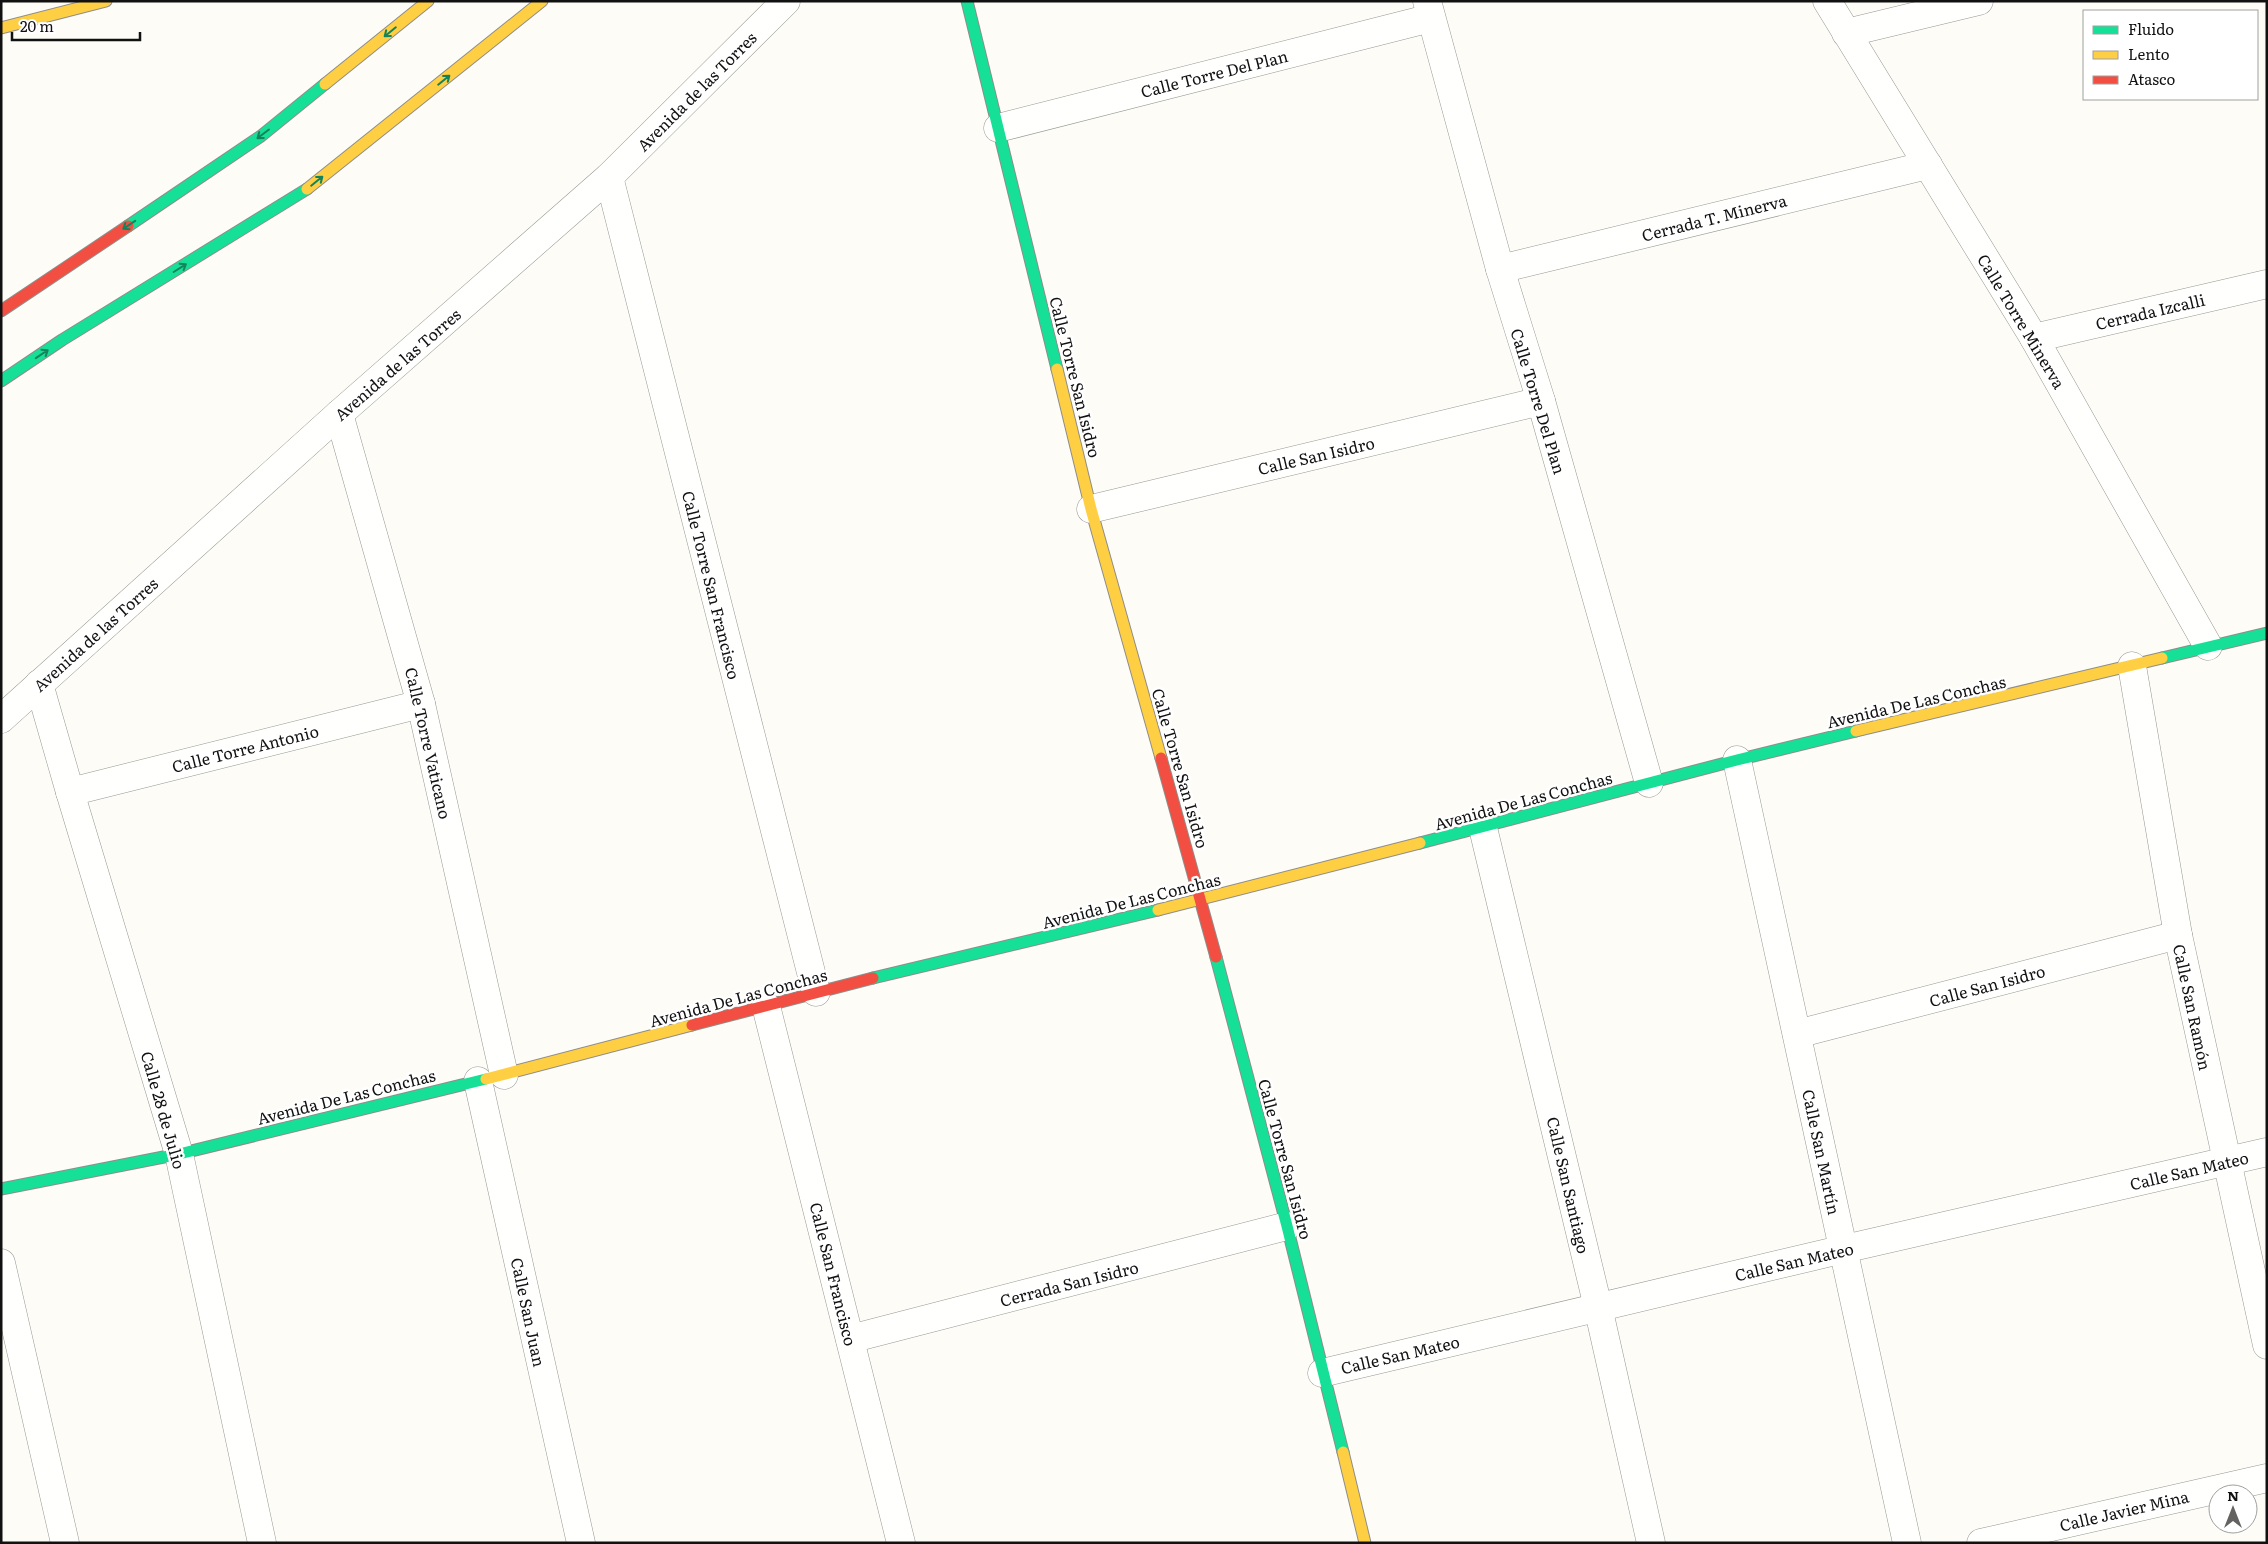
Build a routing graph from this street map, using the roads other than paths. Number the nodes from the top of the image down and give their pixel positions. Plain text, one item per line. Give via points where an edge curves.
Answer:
1 (106, 1) edge
2 (428, 1) edge
3 (542, 1) edge
4 (786, 1) edge
5 (967, 1) edge
6 (1827, 1) edge
7 (1979, 1) edge
8 (58, 7) edge
9 (1429, 10) edge
10 (1, 28) edge
11 (1846, 33) junction
12 (998, 128) junction
13 (1928, 165) junction
14 (609, 177) junction
15 (1500, 269) junction
16 (2267, 284) edge
17 (1, 311) edge
18 (2034, 338) junction
19 (1, 381) edge
20 (1540, 401) junction
21 (339, 414) junction
22 (1091, 508) junction
23 (2267, 633) edge
24 (2208, 646) junction
25 (2132, 666) junction
26 (40, 684) junction
27 (421, 704) junction
28 (1, 719) edge
29 (1737, 760) junction
30 (1649, 783) junction
31 (70, 792) junction
32 (1483, 828) junction
33 (1201, 900) junction
34 (2178, 935) junction
35 (816, 992) junction
36 (766, 1006) junction
37 (1796, 1034) junction
38 (491, 1078) junction
39 (2267, 1152) edge
40 (178, 1154) junction
41 (2227, 1161) junction
42 (1, 1189) edge
43 (1286, 1226) junction
44 (1844, 1249) junction
45 (1, 1263) edge
46 (1598, 1307) junction
47 (850, 1339) junction
48 (2267, 1345) edge
49 (1322, 1373) junction
50 (2267, 1478) edge
51 (65, 1543) edge
52 (262, 1543) edge
53 (581, 1543) edge
54 (901, 1543) edge
55 (1365, 1543) edge
56 (1651, 1543) edge
57 (1907, 1543) edge
58 (1981, 1543) edge

1 - 8 main road
2 -> 17 main road via 261,136
19 -> 3 main road via 310,187
4 - 14 street, Avenida de las Torres
5 - 12 main road, Calle Torre San Isidro
6 - 11 street, Calle Torre Minerva
7 - 11 street
8 - 10 main road
9 - 12 street, Calle Torre Del Plan
9 - 15 street, Calle Torre Del Plan
11 - 13 street, Calle Torre Minerva
12 - 22 main road, Calle Torre San Isidro
13 - 15 street, Cerrada T. Minerva
13 - 18 street, Calle Torre Minerva
14 - 21 street, Avenida de las Torres
14 - 35 street, Calle Torre San Francisco
15 - 20 street, Calle Torre Del Plan
16 - 18 street, Cerrada Izcalli
18 - 24 street, Calle Torre Minerva
20 - 22 street, Calle San Isidro
20 - 30 street, Calle Torre Del Plan
21 - 26 street, Avenida de las Torres
21 - 27 street, Calle Torre Vaticano
22 - 33 main road, Calle Torre San Isidro
23 - 24 main road, Avenida De Las Conchas
24 - 25 main road, Avenida De Las Conchas
25 - 29 main road, Avenida De Las Conchas
25 - 34 street, Calle San Ramón
26 - 28 street, Avenida de las Torres
26 - 31 street, Calle 28 de Julio
27 - 31 street, Calle Torre Antonio
27 - 38 street, Calle Torre Vaticano
29 - 30 main road, Avenida De Las Conchas
29 - 37 street, Calle San Martín
30 - 32 main road, Avenida De Las Conchas
31 - 40 street, Calle 28 de Julio
32 - 33 main road, Avenida De Las Conchas
32 - 46 street, Calle San Santiago
33 - 35 main road, Avenida De Las Conchas
33 - 43 main road, Calle Torre San Isidro
34 - 37 street, Calle San Isidro
34 - 41 street, Calle San Ramón
35 - 36 main road, Avenida De Las Conchas
36 - 38 main road, Avenida De Las Conchas
36 - 47 street, Calle San Francisco
37 - 44 street, Calle San Martín
38 - 40 main road, Avenida De Las Conchas
38 - 53 street, Calle San Juan
39 - 41 street, Calle San Mateo
40 - 42 main road, Avenida De Las Conchas
40 - 52 street, Calle 28 de Julio
41 - 44 street, Calle San Mateo
41 - 48 street, Calle San Ramón
43 - 47 street, Cerrada San Isidro
43 - 49 main road, Calle Torre San Isidro
44 - 46 street, Calle San Mateo
44 - 57 street, Calle San Martín
45 - 51 street
46 - 49 street, Calle San Mateo
46 - 56 street, Calle San Santiago
47 - 54 street, Calle San Francisco
49 - 55 main road, Calle Torre San Isidro
50 - 58 street, Calle Javier Mina

